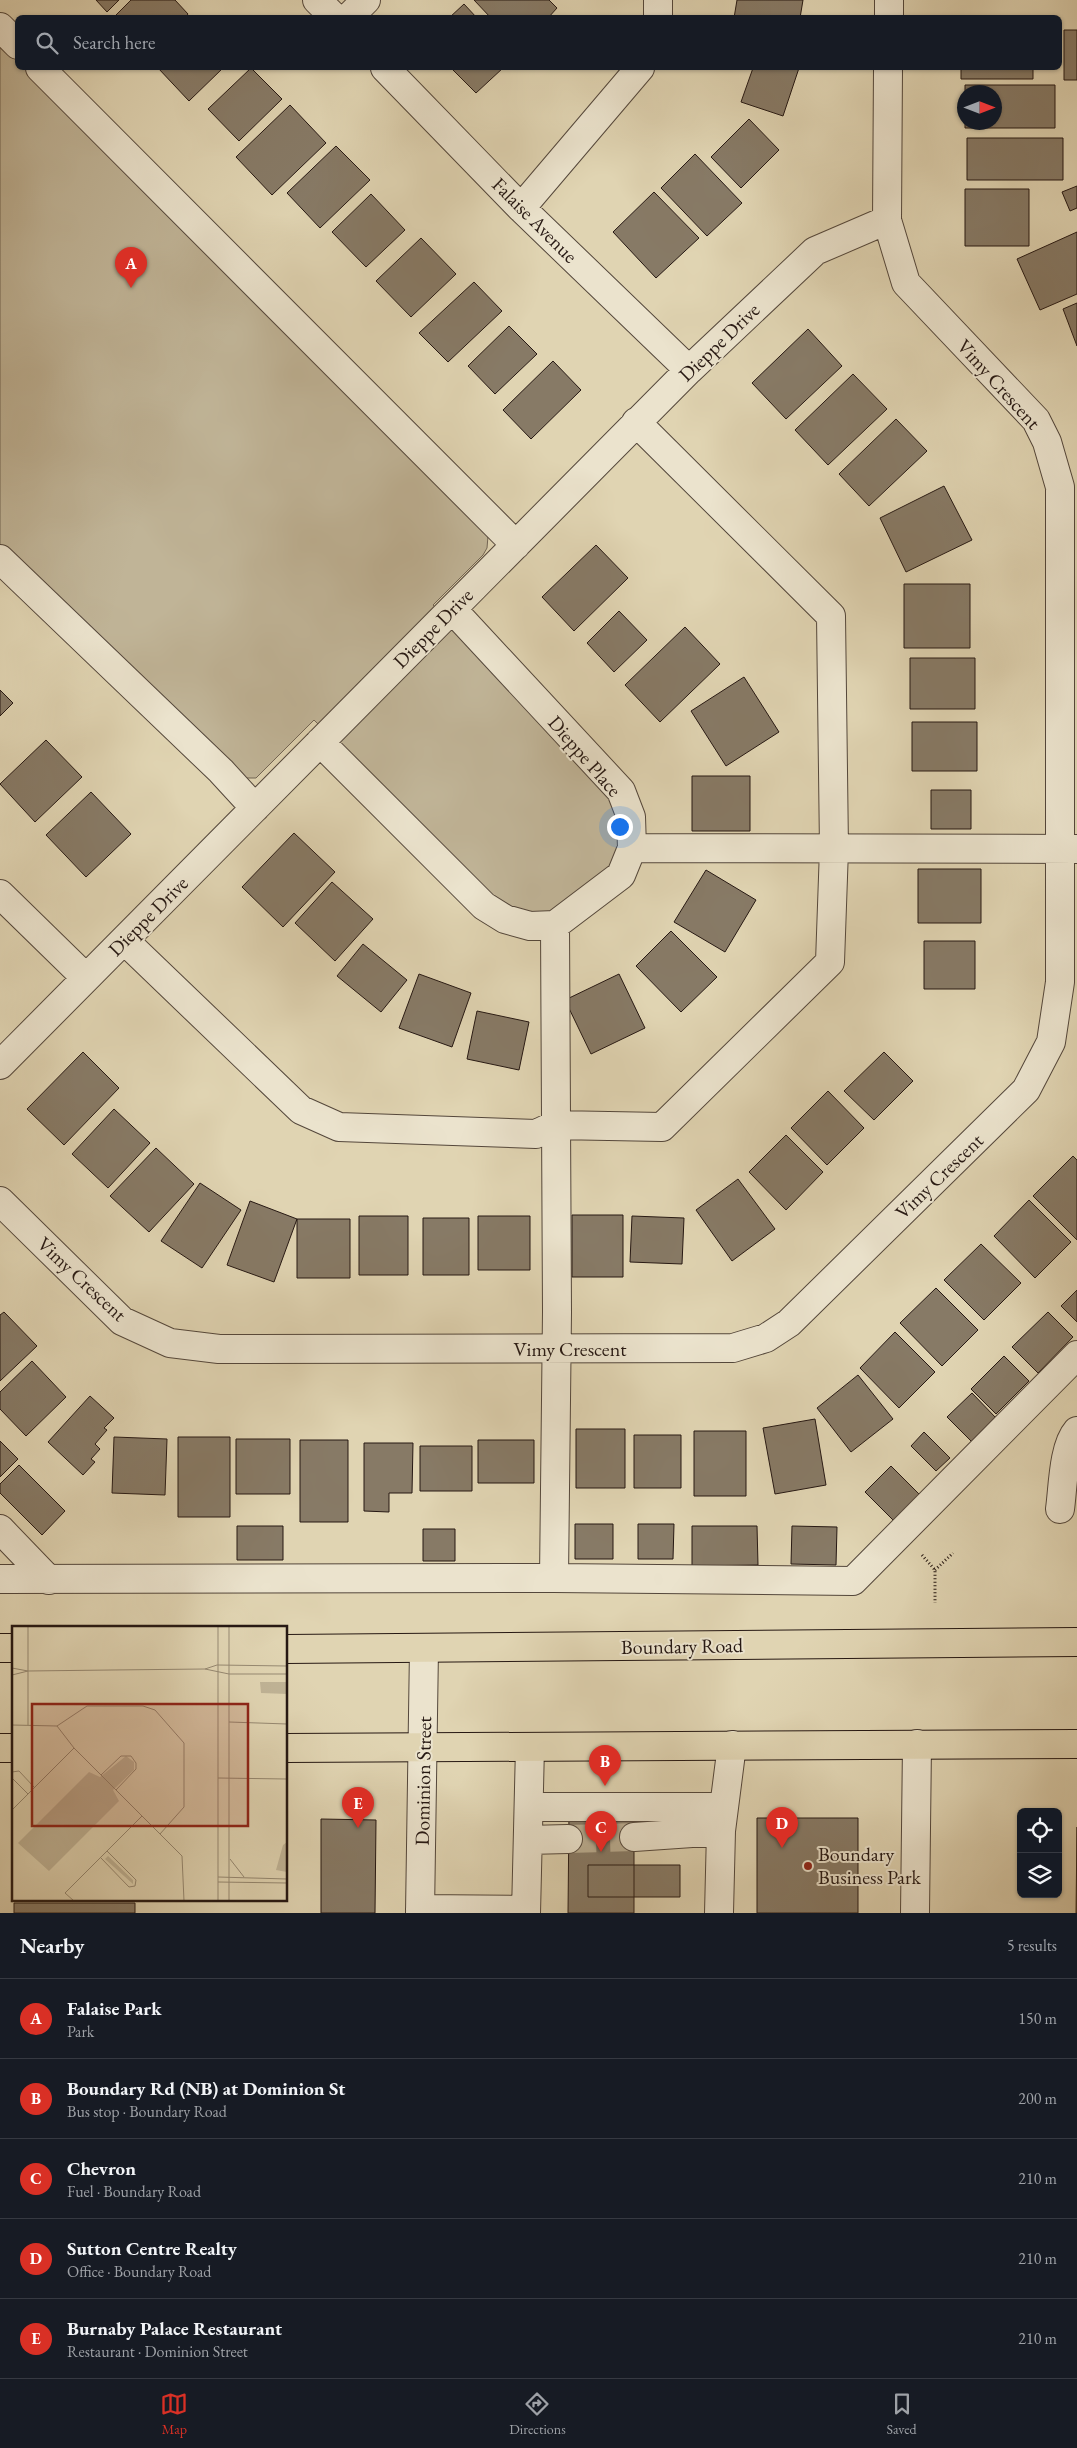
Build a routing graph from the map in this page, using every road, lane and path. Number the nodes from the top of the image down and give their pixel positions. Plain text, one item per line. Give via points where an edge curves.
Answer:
1 (317, 0) edge
2 (366, 0) edge
3 (658, 0) edge
4 (889, 0) edge
5 (332, 15) edge
6 (351, 15) edge
7 (658, 15) edge
8 (889, 15) edge
9 (0, 27) edge
10 (15, 41) edge
11 (42, 70) edge
12 (387, 70) edge
13 (638, 70) edge
14 (888, 70) edge
15 (521, 208) junction
16 (887, 220) junction
17 (689, 370) junction
18 (636, 422) junction
19 (516, 545) junction
20 (0, 559) edge
21 (452, 609) junction
22 (320, 742) junction
23 (255, 808) junction
24 (632, 848) junction
25 (834, 848) junction
26 (1068, 849) edge
27 (0, 894) edge
28 (555, 925) junction
29 (124, 940) junction
30 (86, 978) junction
31 (0, 1065) edge
32 (555, 1125) junction
33 (0, 1201) edge
34 (556, 1349) junction
35 (1077, 1356) edge
36 (1077, 1431) edge
37 (1060, 1509) dead end
38 (0, 1528) edge
39 (902, 1532) junction
40 (953, 1553) dead end
41 (935, 1570) junction
42 (554, 1578) junction
43 (0, 1580) edge
44 (49, 1580) junction
45 (935, 1603) dead end
46 (1077, 1642) edge
47 (288, 1649) edge
48 (424, 1649) junction
49 (917, 1744) junction
50 (1077, 1744) edge
51 (732, 1745) junction
52 (530, 1747) junction
53 (288, 1748) edge
54 (424, 1748) junction
55 (529, 1807) junction
56 (722, 1819) junction
57 (634, 1837) tunnel mouth
58 (568, 1839) tunnel mouth
59 (528, 1840) junction
60 (420, 1911) edge
61 (526, 1912) edge
62 (719, 1913) edge
63 (915, 1913) edge

1 - 5 street
2 - 6 street
3 - 7 street
4 - 8 street
9 - 10 street
11 - 19 street
12 - 15 street, Falaise Avenue
13 - 15 street
14 - 16 street, Vimy Crescent
15 - 17 street, Falaise Avenue
16 - 17 street, Dieppe Drive via 815,251
16 - 26 street, Vimy Crescent via 906,283 1036,420 1056,466 1061,510
17 - 18 street, Dieppe Drive
18 - 19 street, Dieppe Drive
18 - 25 street via 831,616
19 - 21 street, Dieppe Drive
20 - 23 street via 221,771
21 - 22 street, Dieppe Drive
21 - 24 street, Dieppe Place via 621,791 630,817
22 - 23 street, Dieppe Drive
22 - 28 street via 484,906 506,919 530,926
23 - 29 street, Dieppe Drive
24 - 25 street
24 - 28 street, Dieppe Place via 621,876
25 - 26 street
25 - 32 street via 830,962 823,969 662,1127
26 - 34 street, Vimy Crescent via 1060,982 1051,1042 1026,1090 789,1323 766,1338 733,1348
27 - 30 street
28 - 32 street
29 - 30 street, Dieppe Drive
29 - 32 street via 301,1110 339,1127 536,1134
30 - 31 street, Dieppe Drive
32 - 34 street
33 - 34 street, Vimy Crescent via 122,1321 170,1343 219,1349
34 - 42 street
35 - 39 street
36 - 37 street via 1068,1451
38 - 44 street
39 - 41 path
39 - 42 street via 853,1581
40 - 41 path
41 - 45 path
42 - 44 street
43 - 44 street
46 - 48 main road, Boundary Road
47 - 48 main road, Boundary Road
48 - 54 street, Dominion Street
49 - 50 main road
49 - 51 main road
49 - 63 street
51 - 52 main road
51 - 56 street
52 - 54 main road
52 - 55 street
53 - 54 main road
54 - 60 street, Dominion Street
55 - 56 street
55 - 59 street
56 - 57 street
56 - 62 street
58 - 59 street
59 - 61 street
60 - 61 street

